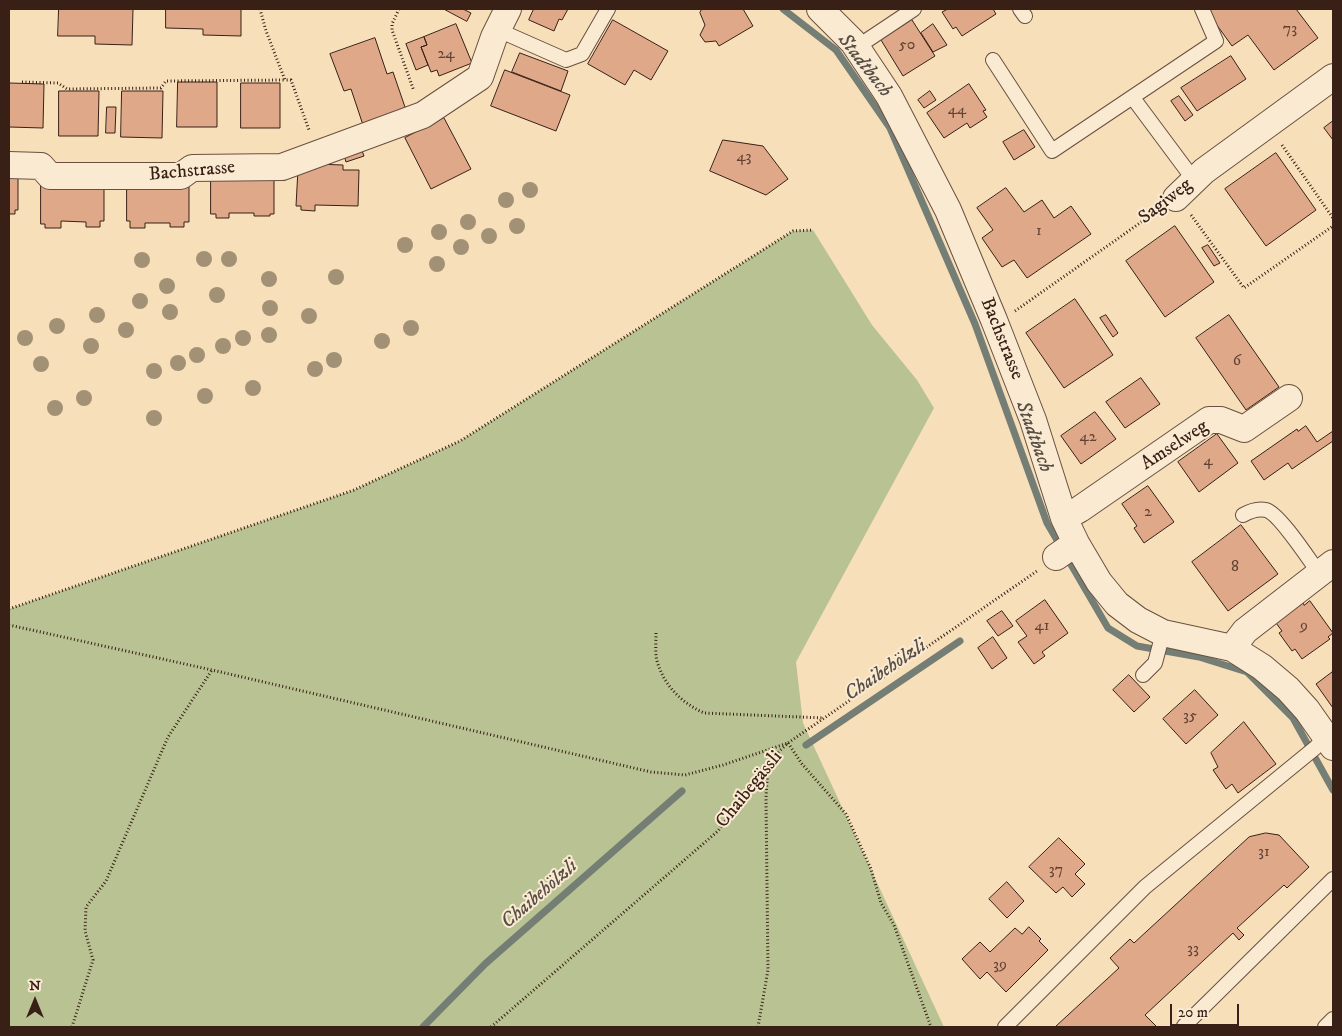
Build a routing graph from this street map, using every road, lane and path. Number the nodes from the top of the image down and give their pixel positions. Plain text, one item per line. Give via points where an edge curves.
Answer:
1 (260, 9) edge
2 (399, 9) edge
3 (608, 9) edge
4 (820, 9) edge
5 (914, 9) edge
6 (1202, 9) edge
7 (503, 19) edge
8 (857, 47) junction
9 (993, 60) dead end
10 (1333, 77) edge
11 (285, 80) junction
12 (22, 82) dead end
13 (1133, 98) junction
14 (423, 115) junction
15 (1267, 125) junction
16 (317, 154) junction
17 (9, 165) edge
18 (1183, 191) junction
19 (1333, 218) edge
20 (1333, 226) edge
21 (813, 230) dead end
22 (994, 320) junction
23 (1289, 398) dead end
24 (1243, 515) dead end
25 (1064, 518) junction
26 (1067, 549) junction
27 (1326, 568) edge
28 (9, 609) edge
29 (9, 625) edge
30 (656, 633) dead end
31 (1160, 644) junction
32 (1232, 648) junction
33 (212, 670) junction
34 (1142, 675) dead end
35 (825, 718) junction
36 (788, 744) junction
37 (1320, 747) edge
38 (768, 762) junction
39 (1333, 879) edge
40 (1333, 1019) edge
41 (1184, 1026) dead end
42 (72, 1027) edge
43 (491, 1027) edge
44 (758, 1027) edge
45 (931, 1027) edge
46 (1005, 1027) edge
47 (1325, 1027) edge

1 - 11 path
2 - 14 path via 392,30
3 - 7 lane via 582,54 566,60
4 - 8 street, Bachstrasse
5 - 8 lane
6 - 13 lane via 1216,41
7 - 14 street, Bachstrasse via 480,77
8 - 22 street, Bachstrasse via 889,96 948,210
9 - 13 lane via 1052,152
10 - 15 street, Sagiweg
11 - 12 path via 166,81 161,88 66,89 58,83
11 - 16 path via 291,80
13 - 18 lane
14 - 16 street, Bachstrasse
15 - 18 street, Sagiweg via 1204,171
15 - 19 path
16 - 17 street, Bachstrasse via 282,167 192,168 181,176 50,176 41,166
18 - 20 path via 1244,288
18 - 22 path, Sagiweg via 1013,312
21 - 28 path via 793,231 460,441 354,490
22 - 25 street, Bachstrasse via 1033,420
23 - 25 street, Amselweg via 1244,429 1221,420 1209,420
24 - 27 lane via 1256,509 1272,513
25 - 26 street, Bachstrasse
26 - 31 street, Bachstrasse via 1117,604 1138,620
26 - 35 path, Chaibegässli
27 - 32 street via 1245,631
29 - 33 path
30 - 35 path via 657,661 669,686 688,705 704,713
31 - 32 street, Bachstrasse
31 - 34 lane via 1155,664
32 - 37 street, Bachstrasse via 1262,667 1307,710
33 - 36 path via 651,772 685,775
33 - 42 path via 168,737 106,881 86,907 85,931 93,960
35 - 36 path, Chaibegässli
36 - 38 path, Chaibegässli
36 - 45 path via 846,814 871,869 881,903 894,925
37 - 46 lane via 1145,887
38 - 43 path, Chaibegässli via 718,831
38 - 44 path via 768,970
39 - 41 lane
40 - 47 lane

